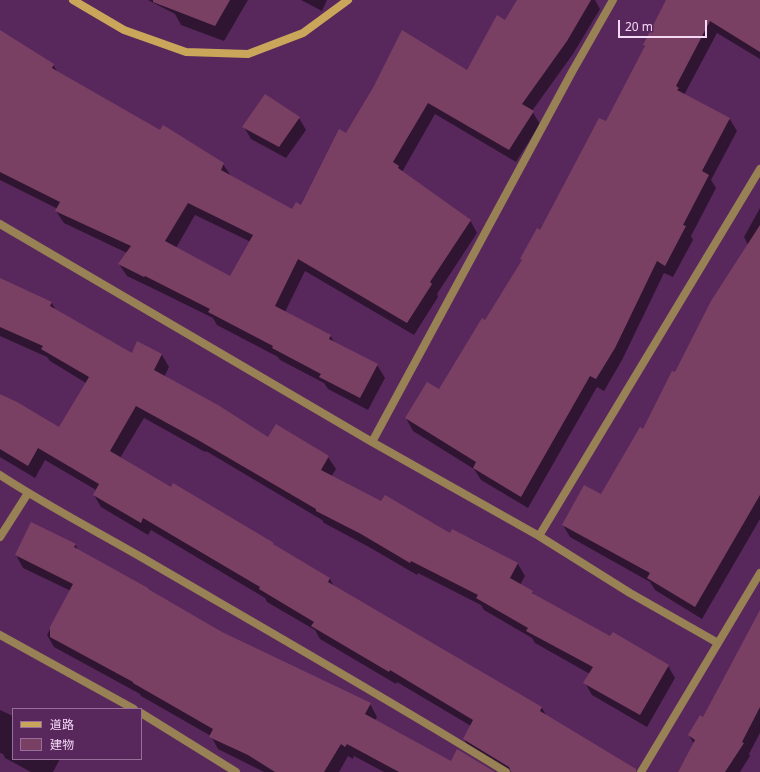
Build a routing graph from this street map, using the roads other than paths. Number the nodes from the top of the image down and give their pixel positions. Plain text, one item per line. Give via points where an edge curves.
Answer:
1 (73, 0) edge
2 (348, 0) edge
3 (613, 0) edge
4 (760, 169) edge
5 (0, 224) edge
6 (372, 442) junction
7 (0, 476) edge
8 (28, 494) junction
9 (539, 536) junction
10 (0, 537) edge
11 (760, 573) edge
12 (0, 635) edge
13 (718, 643) junction
14 (132, 708) edge
15 (142, 714) edge
16 (236, 772) edge
17 (506, 772) edge
18 (641, 772) edge

1 - 2 street via 124,30 186,52 248,54 303,32
3 - 6 street
4 - 9 street
5 - 6 street
6 - 9 street
7 - 8 street
8 - 10 street
8 - 17 street via 133,552
9 - 13 street via 630,593
11 - 13 street
12 - 14 street
13 - 18 street
15 - 16 street

